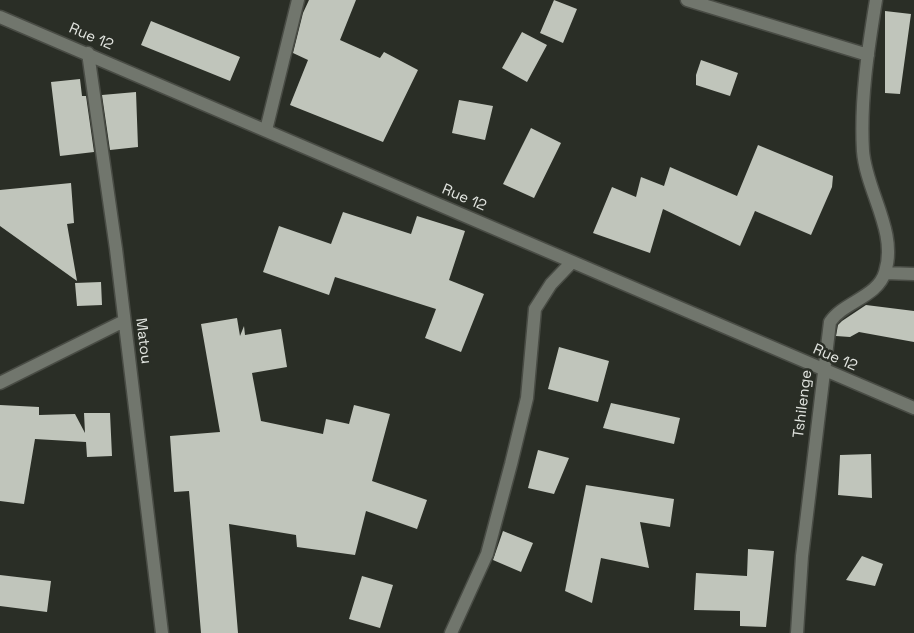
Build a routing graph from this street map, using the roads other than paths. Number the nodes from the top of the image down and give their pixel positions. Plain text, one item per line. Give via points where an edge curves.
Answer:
1 (298, 0) edge
2 (687, 0) edge
3 (876, 0) edge
4 (0, 17) edge
5 (88, 53) junction
6 (868, 55) junction
7 (266, 130) junction
8 (572, 262) junction
9 (885, 273) junction
10 (914, 274) edge
11 (124, 321) junction
12 (823, 370) junction
13 (0, 383) edge
14 (914, 408) edge
15 (162, 633) edge
16 (451, 633) edge
17 (797, 633) edge

1 - 7 street
2 - 6 street
3 - 6 street
4 - 5 street, Rue 12
5 - 7 street, Rue 12
5 - 11 street, Matou
6 - 9 street via 863,152 888,250
7 - 8 street, Rue 12
8 - 12 street, Rue 12
8 - 16 street via 535,309 527,398 511,464 487,554
9 - 10 street
9 - 12 street, Tshilenge via 868,293 836,313 830,322
11 - 13 street
11 - 15 street, Matou
12 - 14 street, Rue 12
12 - 17 street, Tshilenge via 802,556

